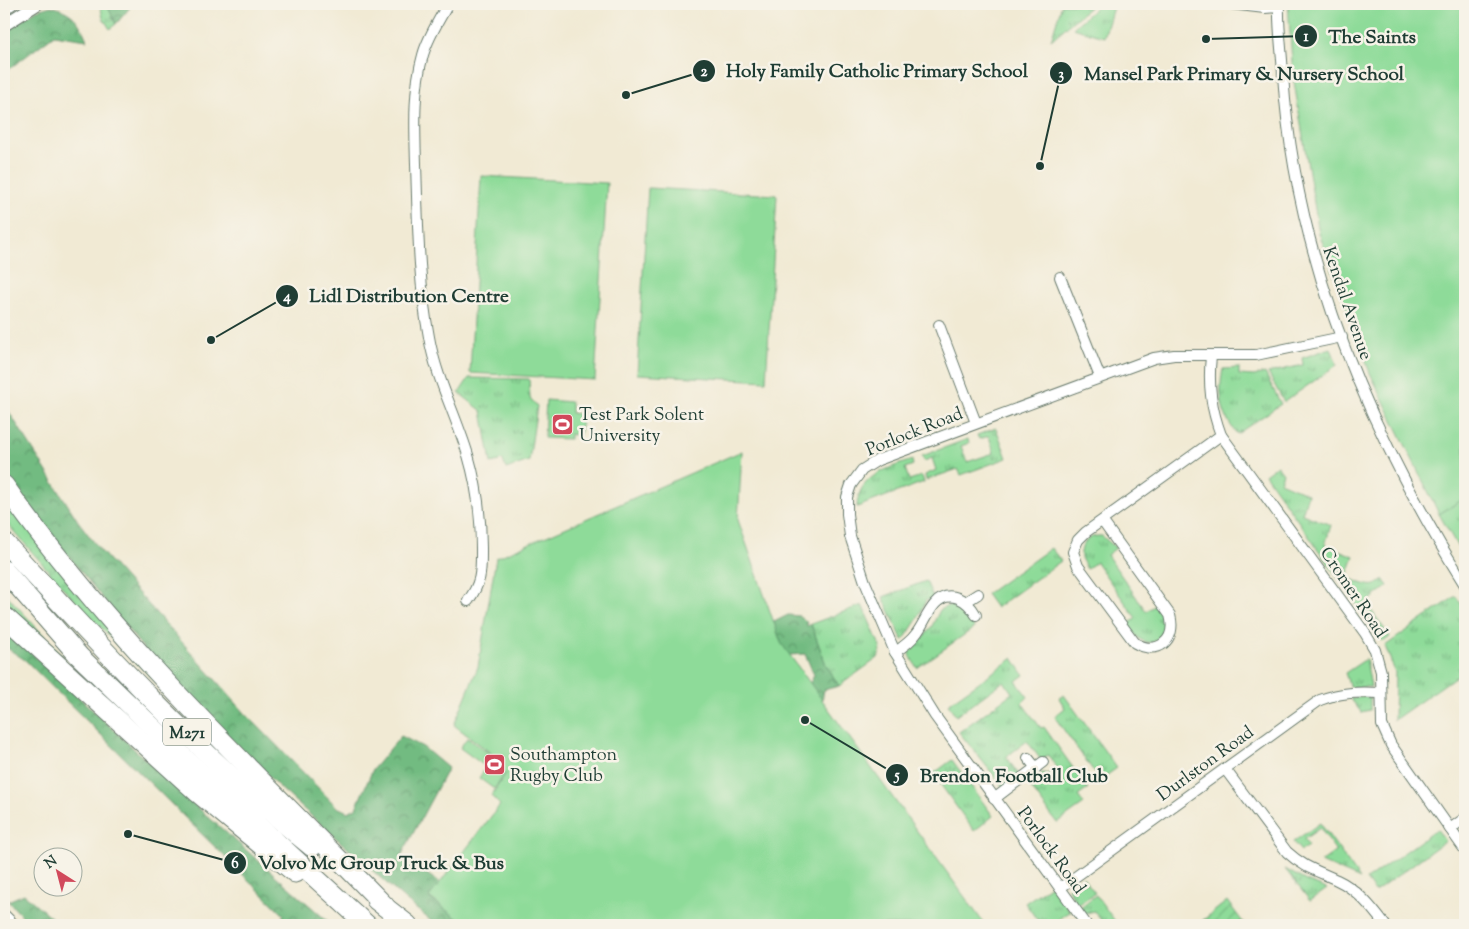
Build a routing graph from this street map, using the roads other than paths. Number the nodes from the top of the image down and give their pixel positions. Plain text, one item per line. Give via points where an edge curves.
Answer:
1 (11, 4) edge
2 (36, 4) edge
3 (448, 4) edge
4 (1231, 4) edge
5 (1279, 5) edge
6 (4, 8) edge
7 (4, 24) edge
8 (1060, 278) dead end
9 (938, 325) dead end
10 (1342, 337) junction
11 (1211, 356) junction
12 (1100, 377) junction
13 (976, 423) junction
14 (1221, 435) junction
15 (4, 486) edge
16 (1102, 522) junction
17 (4, 542) edge
18 (4, 570) edge
19 (1465, 585) edge
20 (978, 594) dead end
21 (468, 601) dead end
22 (967, 601) junction
23 (976, 615) dead end
24 (4, 616) edge
25 (895, 652) junction
26 (1380, 693) junction
27 (1028, 758) dead end
28 (1225, 769) junction
29 (994, 799) junction
30 (1465, 818) edge
31 (1450, 829) junction
32 (1465, 850) edge
33 (1060, 888) junction
34 (384, 906) junction
35 (4, 916) edge
36 (1086, 924) edge
37 (13, 925) edge
38 (366, 925) edge
39 (408, 925) edge
40 (1385, 925) edge

1 - 6 street
2 - 7 street
3 - 21 street via 423,54 418,81 415,124 417,219 429,338 468,456 481,520 481,576
4 - 5 street
5 - 10 street, Kendal Avenue via 1285,110 1295,180 1312,251
8 - 12 street
9 - 13 street
10 - 11 street, Porlock Road via 1256,355
10 - 19 street, Kendal Avenue via 1364,398 1436,540
11 - 12 street, Porlock Road via 1154,358
11 - 14 street, Cromer Road via 1212,410
12 - 13 street, Porlock Road
13 - 25 street, Porlock Road via 878,460 862,470 847,497 850,536 865,582
14 - 16 street
14 - 26 street, Cromer Road via 1365,633 1375,650 1381,672
15 - 34 highway, M271 via 84,587 161,675
16 - 16 street via 1078,540 1074,552 1078,566 1135,644 1145,648 1158,647 1169,638 1173,626 1170,615
17 - 34 highway, M271 via 138,684 216,760 292,831
18 - 38 highway, M271 via 79,656
20 - 22 street
22 - 23 street
22 - 25 street via 954,596 936,602 917,633
24 - 38 highway, M271 via 274,858
25 - 29 street, Porlock Road via 935,716
26 - 28 street, Durlston Road via 1350,692 1320,700
26 - 31 street, Cromer Road via 1382,725 1391,746
27 - 29 street via 1039,765
28 - 33 street, Durlston Road
28 - 40 street via 1299,864 1352,889
29 - 33 street, Porlock Road
30 - 31 street
31 - 32 street, Cromer Road
33 - 36 street, Porlock Road
34 - 39 highway, M271
35 - 37 street

